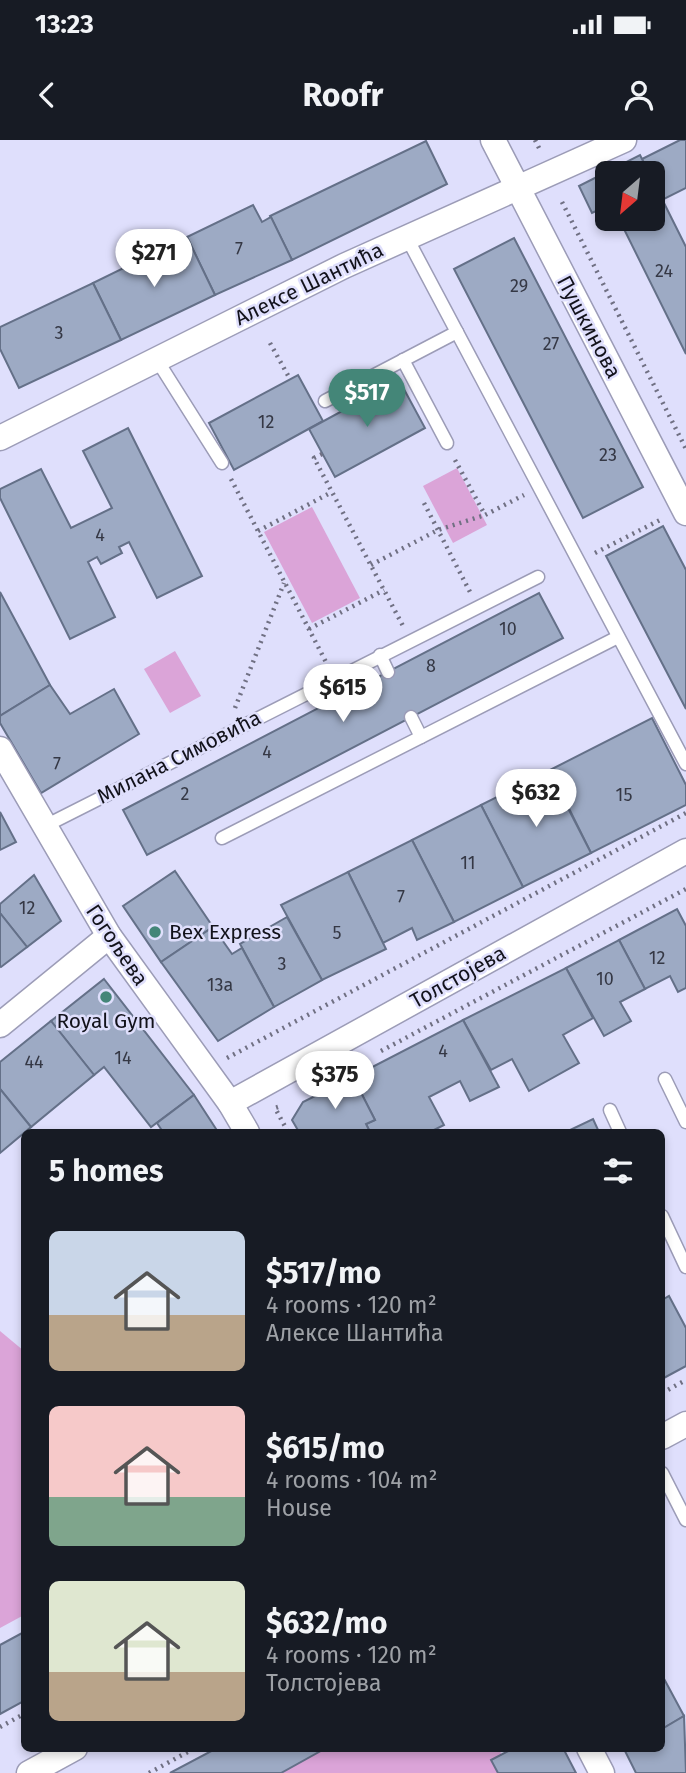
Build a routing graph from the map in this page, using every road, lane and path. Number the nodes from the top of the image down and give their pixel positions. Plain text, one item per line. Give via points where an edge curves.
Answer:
1 (493, 140) edge
2 (624, 140) edge
3 (516, 186) junction
4 (562, 202) dead end
5 (406, 236) junction
6 (457, 332) junction
7 (270, 343) dead end
8 (157, 360) junction
9 (403, 360) junction
10 (290, 379) dead end
11 (325, 401) dead end
12 (0, 438) edge
13 (449, 447) joint
14 (686, 449) edge
15 (322, 454) dead end
16 (222, 463) dead end
17 (234, 485) dead end
18 (539, 487) junction
19 (332, 492) junction
20 (424, 503) dead end
21 (686, 513) edge
22 (485, 515) junction
23 (438, 530) junction
24 (257, 531) junction
25 (371, 565) junction
26 (538, 577) dead end
27 (285, 582) junction
28 (384, 590) junction
29 (478, 607) junction
30 (309, 629) junction
31 (618, 637) junction
32 (410, 640) junction
33 (380, 655) junction
34 (388, 671) dead end
35 (335, 678) junction
36 (411, 717) dead end
37 (225, 733) junction
38 (421, 737) junction
39 (0, 749) edge
40 (686, 764) edge
41 (686, 813) edge
42 (45, 826) junction
43 (222, 838) dead end
44 (686, 851) edge
45 (686, 889) edge
46 (108, 936) junction
47 (0, 1025) edge
48 (378, 1053) dead end
49 (224, 1060) dead end
50 (665, 1079) dead end
51 (230, 1103) junction
52 (283, 1104) dead end
53 (610, 1110) dead end
54 (686, 1122) edge
55 (245, 1129) edge
56 (286, 1129) edge
57 (619, 1129) edge
58 (665, 1221) edge
59 (681, 1245) edge
60 (686, 1267) edge
61 (686, 1380) edge
62 (665, 1391) edge
63 (686, 1424) edge
64 (665, 1435) edge
65 (665, 1479) edge
66 (686, 1520) edge
67 (21, 1716) edge
68 (0, 1727) edge
69 (68, 1752) edge
70 (188, 1752) edge
71 (591, 1752) edge
72 (29, 1773) edge
73 (149, 1773) edge
74 (602, 1773) edge

1 - 3 street, Пушкинова
2 - 3 street, Алексе Шантића
3 - 5 street, Алексе Шантића
3 - 21 street, Пушкинова
4 - 14 path
5 - 6 lane
5 - 8 street, Алексе Шантића
6 - 9 lane
6 - 18 lane
7 - 10 path
8 - 12 street, Алексе Шантића
8 - 16 lane
9 - 11 lane
9 - 13 lane
13 - 22 path
15 - 19 path via 314,458
17 - 24 path
18 - 22 path
18 - 31 lane
19 - 24 path
19 - 25 path
20 - 23 path
22 - 23 path
23 - 25 path
23 - 29 path
24 - 27 path
25 - 28 path
26 - 29 lane, Милана Симовића
27 - 30 path
27 - 37 path
28 - 30 path
28 - 32 path
29 - 32 lane, Милана Симовића
30 - 35 path
31 - 38 lane
31 - 40 lane
32 - 33 lane, Милана Симовића
33 - 34 lane
33 - 35 lane, Милана Симовића
35 - 37 lane, Милана Симовића
36 - 38 lane
37 - 42 lane, Милана Симовића
38 - 43 lane
39 - 42 street, Гогољева
41 - 49 path
42 - 46 street, Гогољева
44 - 51 street, Толстојева
45 - 48 path
46 - 47 street
46 - 51 street, Гогољева
50 - 54 lane
51 - 55 street, Гогољева
52 - 56 path via 275,1108
53 - 57 lane
58 - 59 lane
59 - 60 lane
61 - 62 path
63 - 64 street
65 - 66 lane
67 - 68 path
69 - 72 street
70 - 73 path
71 - 74 street

